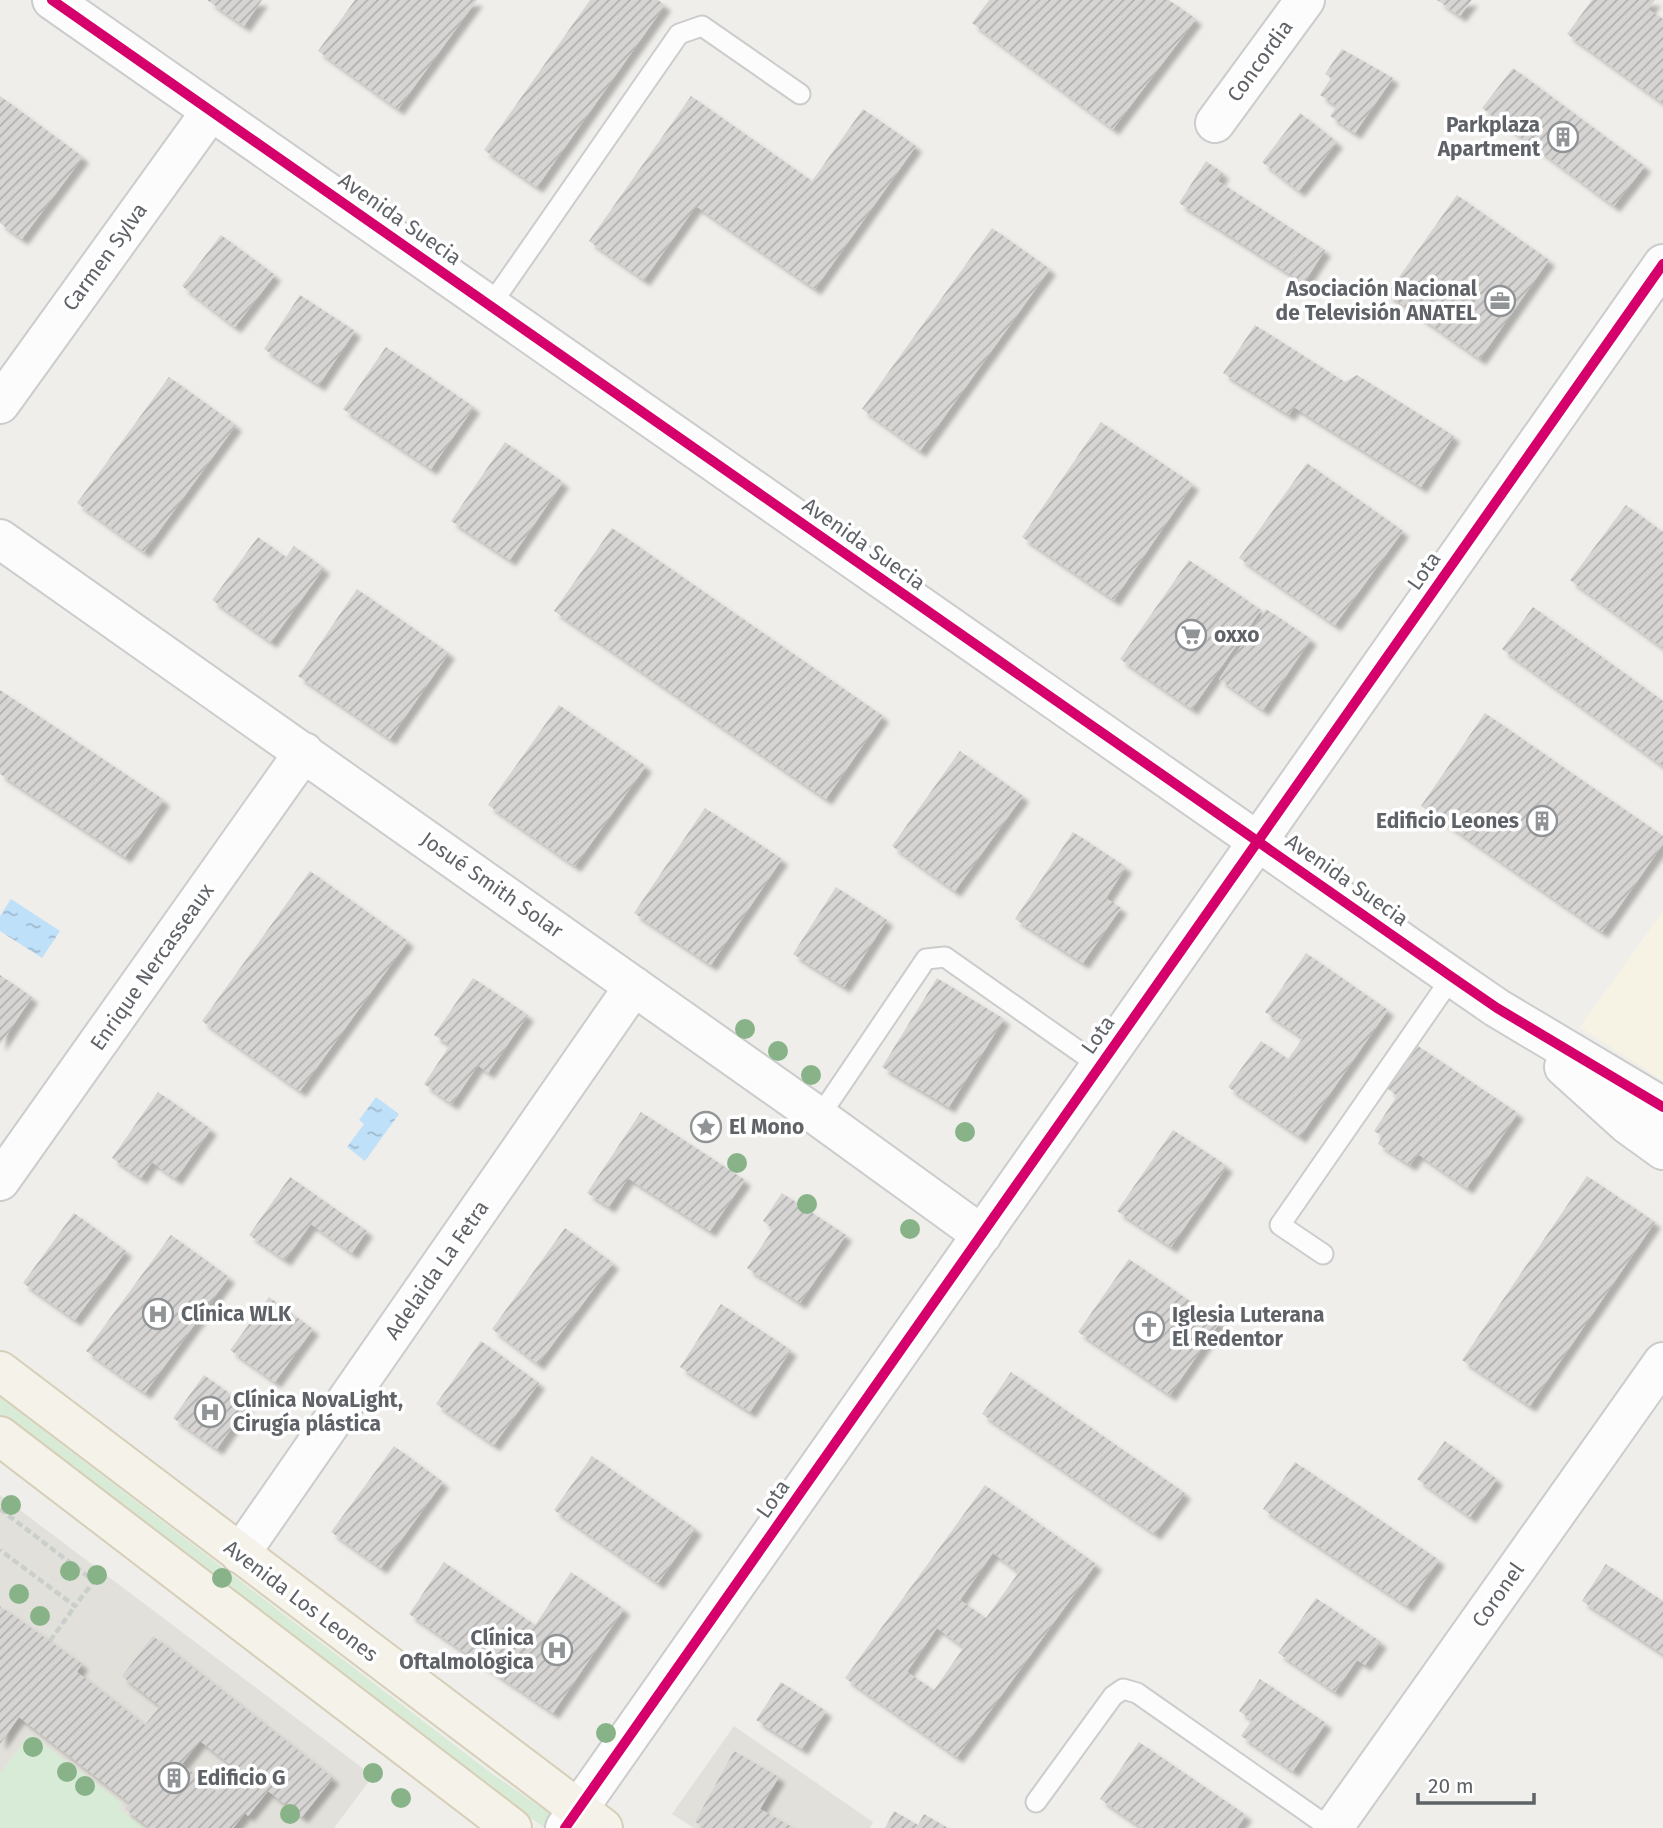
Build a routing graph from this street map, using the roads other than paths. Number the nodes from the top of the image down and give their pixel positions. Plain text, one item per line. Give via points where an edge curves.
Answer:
1 (52, 0) edge
2 (1305, 0) edge
3 (800, 94) dead end
4 (211, 111) junction
5 (1216, 123) dead end
6 (1663, 264) edge
7 (490, 306) junction
8 (0, 404) edge
9 (0, 539) edge
10 (304, 752) junction
11 (1258, 842) junction
12 (1452, 977) junction
13 (634, 986) junction
14 (1497, 1008) junction
15 (1100, 1066) junction
16 (1663, 1107) edge
17 (819, 1117) junction
18 (1663, 1150) edge
19 (0, 1181) edge
20 (982, 1235) junction
21 (1323, 1254) dead end
22 (1663, 1362) edge
23 (0, 1371) edge
24 (0, 1436) edge
25 (240, 1554) junction
26 (1037, 1802) dead end
27 (582, 1822) edge
28 (512, 1828) edge
29 (1331, 1828) edge

1 - 4 street, Avenida Suecia
2 - 5 street, Concordia
3 - 7 lane via 702,26 679,34
4 - 7 street, Avenida Suecia
4 - 8 street, Carmen Sylva
6 - 11 street, Lota
7 - 11 street, Avenida Suecia
9 - 10 street, Josué Smith Solar
10 - 13 street, Josué Smith Solar
10 - 19 street, Enrique Nercasseaux
11 - 12 street, Avenida Suecia
11 - 15 street, Lota
12 - 14 street, Avenida Suecia
12 - 21 lane via 1280,1225
13 - 17 street, Josué Smith Solar
13 - 25 street, Adelaida La Fetra
14 - 16 street, Avenida Suecia
14 - 18 street, Avenida Suecia
15 - 17 lane via 945,957 926,959
15 - 20 street, Lota
17 - 20 street, Josué Smith Solar
20 - 27 street, Lota
22 - 29 street, Coronel
23 - 25 main road, Avenida Los Leones
24 - 28 main road
25 - 27 main road, Avenida Los Leones
26 - 29 lane via 1113,1696 1123,1689 1137,1693

